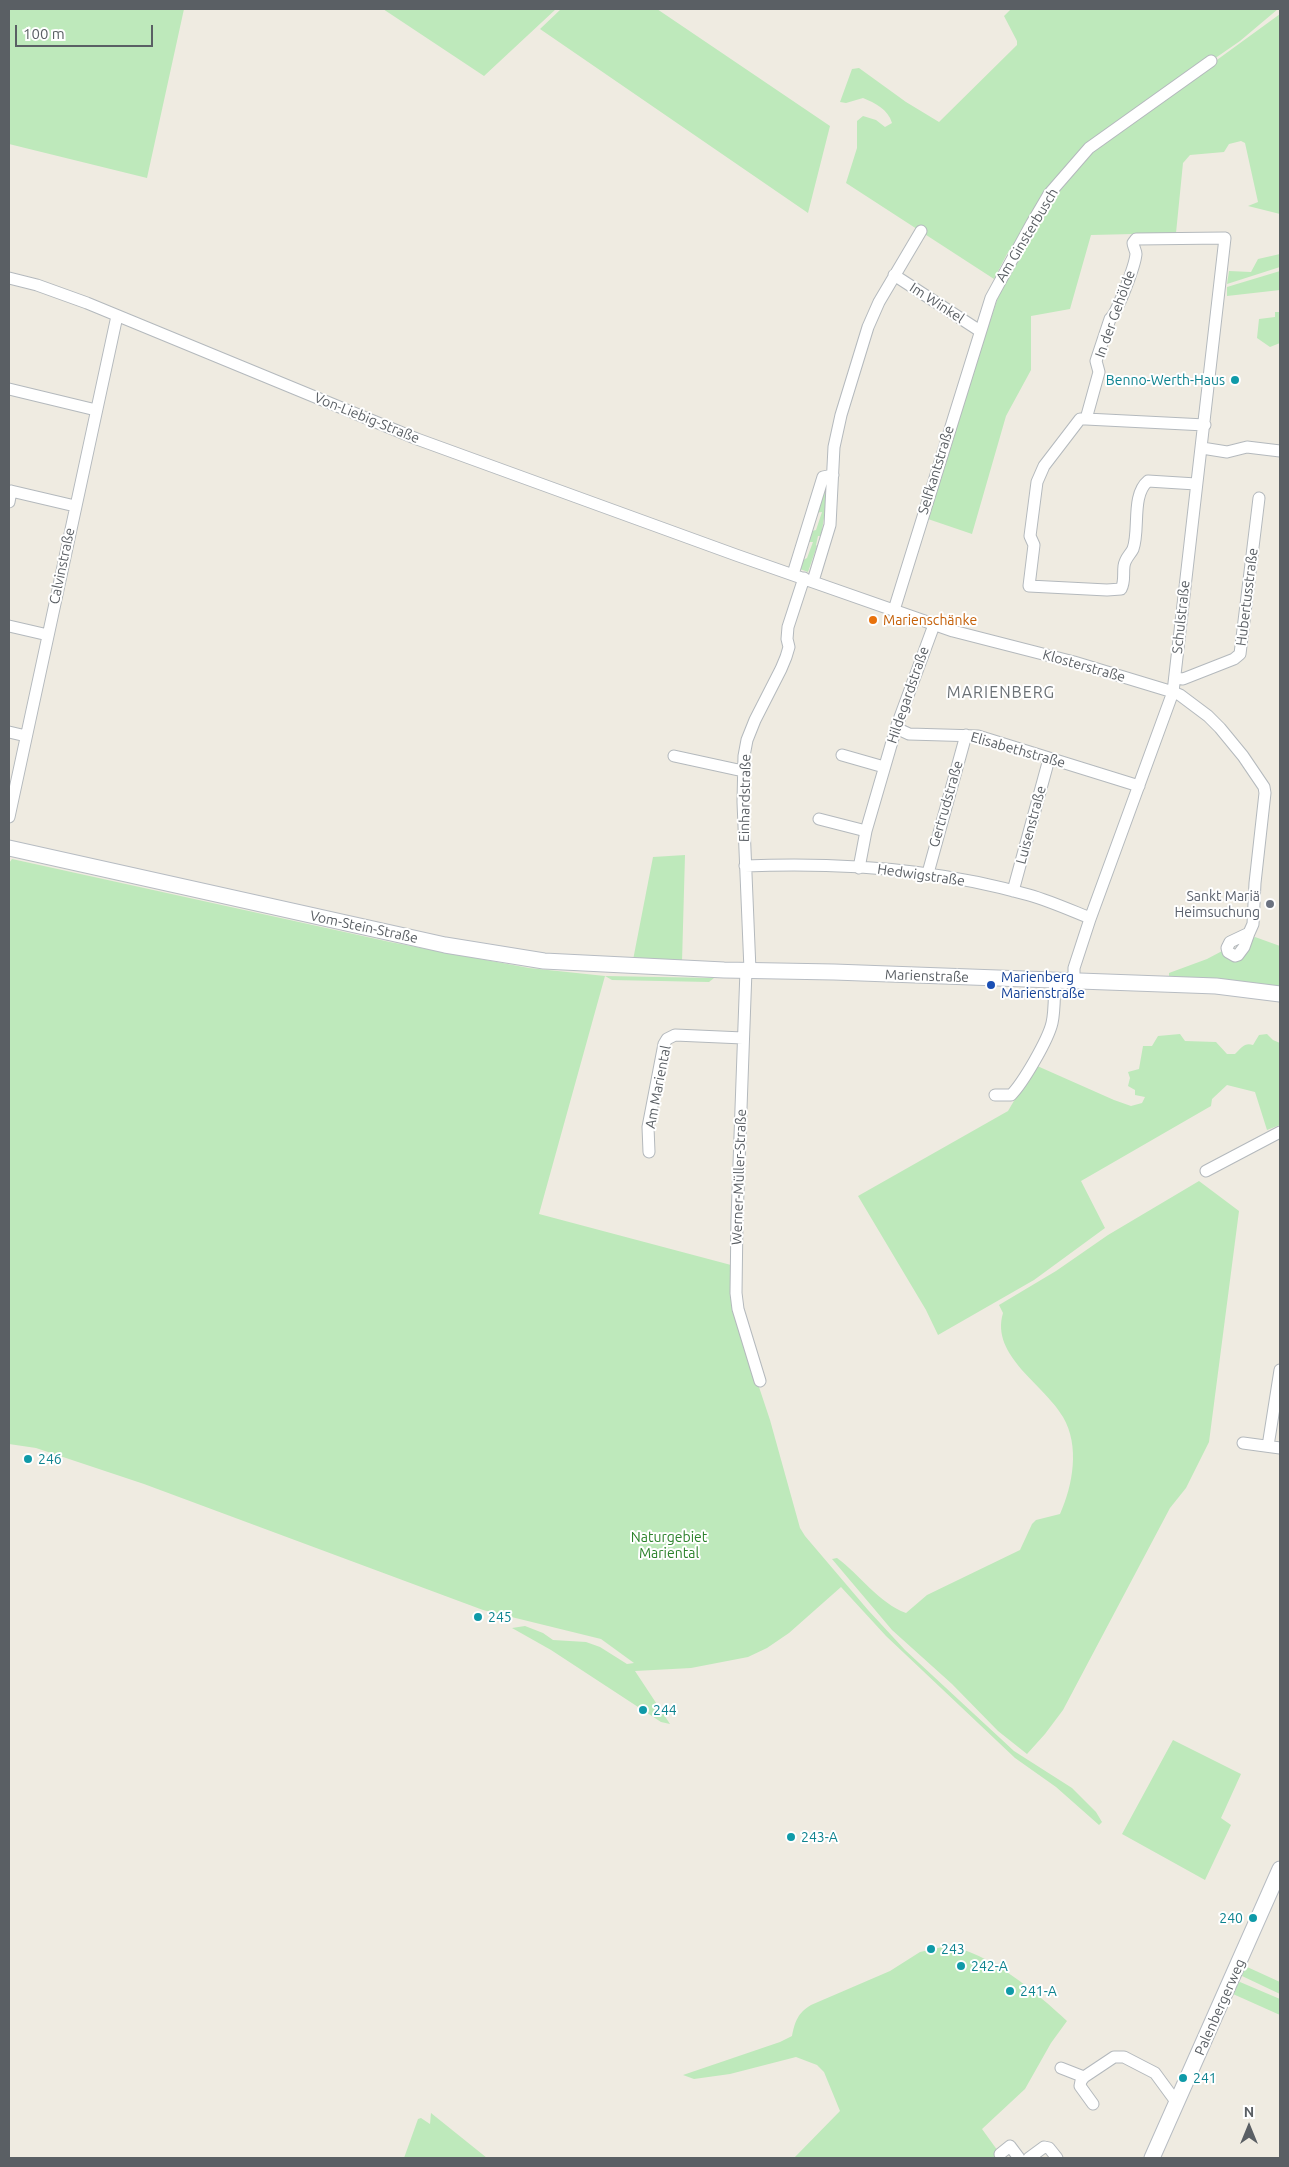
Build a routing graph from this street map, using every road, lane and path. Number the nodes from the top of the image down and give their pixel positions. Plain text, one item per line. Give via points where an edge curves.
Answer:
1 (1211, 61) dead end
2 (921, 232) dead end
3 (1225, 238) joint
4 (894, 275) junction
5 (9, 278) edge
6 (118, 316) junction
7 (980, 331) junction
8 (9, 389) edge
9 (96, 410) junction
10 (1086, 419) junction
11 (1205, 425) junction
12 (1202, 448) junction
13 (1280, 451) edge
14 (832, 475) junction
15 (1196, 484) junction
16 (1259, 498) dead end
17 (9, 502) edge
18 (75, 506) junction
19 (728, 552) joint
20 (793, 574) junction
21 (809, 580) junction
22 (894, 610) junction
23 (934, 624) junction
24 (9, 626) edge
25 (48, 635) junction
26 (1174, 678) junction
27 (1173, 692) junction
28 (896, 728) junction
29 (9, 732) edge
30 (966, 735) junction
31 (26, 736) junction
32 (842, 755) dead end
33 (674, 756) dead end
34 (1049, 759) junction
35 (884, 767) junction
36 (743, 771) junction
37 (1139, 786) junction
38 (9, 817) edge
39 (818, 819) dead end
40 (866, 831) junction
41 (9, 848) edge
42 (746, 866) junction
43 (859, 868) junction
44 (928, 873) junction
45 (1012, 891) junction
46 (1090, 918) junction
47 (1249, 933) dead end
48 (724, 970) joint
49 (748, 970) junction
50 (1055, 980) junction
51 (1074, 981) junction
52 (1280, 994) edge
53 (743, 1038) junction
54 (995, 1095) dead end
55 (1280, 1132) edge
56 (649, 1152) dead end
57 (1206, 1171) dead end
58 (1280, 1370) edge
59 (760, 1381) dead end
60 (1279, 1392) edge
61 (1243, 1443) dead end
62 (1268, 1446) junction
63 (1280, 1448) edge
64 (1280, 1869) edge
65 (1061, 2068) dead end
66 (1084, 2077) junction
67 (1093, 2104) dead end
68 (1177, 2104) junction
69 (1000, 2154) dead end
70 (1019, 2158) edge
71 (1029, 2158) edge
72 (1057, 2158) edge
73 (1152, 2158) edge

1 - 7 street, Am Ginsterbusch via 1089,148 1065,174 1049,194 1004,271
2 - 4 street, Einhardstraße
3 - 10 street, In der Gehölde via 1133,240 1136,254 1122,299 1110,319 1096,361 1099,372
3 - 11 street, Schulstraße
4 - 7 street, Im Winkel
4 - 14 street, Einhardstraße via 868,327 841,415
5 - 6 street, Von-Liebig-Straße via 64,294
6 - 9 street, Calvinstraße
6 - 19 street, Von-Liebig-Straße via 417,439
7 - 22 street, Selfkantstraße
8 - 9 street
9 - 18 street, Calvinstraße
10 - 11 street
10 - 15 street via 1080,419 1044,466 1037,482 1030,536 1034,545 1029,586 1121,589 1144,484 1148,481
11 - 12 street, Schulstraße
12 - 13 street via 1227,452 1247,448
12 - 15 street, Schulstraße
14 - 20 street via 823,477
14 - 21 street, Einhardstraße via 830,525
15 - 26 street, Schulstraße
16 - 26 street, Hubertusstraße via 1240,654 1183,679
17 - 18 street via 12,491
18 - 25 street, Calvinstraße
19 - 20 street, Klosterstraße
20 - 21 street, Klosterstraße
21 - 22 street, Klosterstraße
21 - 36 street, Einhardstraße via 788,627 789,647 782,670 747,740
22 - 23 street, Klosterstraße
23 - 27 street, Klosterstraße
23 - 28 street, Hildegardstraße
24 - 25 street
25 - 31 street, Calvinstraße
26 - 27 street, Schulstraße
27 - 37 street, Schulstraße
27 - 47 street, Klosterstraße via 1220,728 1264,787 1253,924
28 - 30 street, Elisabethstraße via 904,733 920,735
28 - 35 street, Hildegardstraße
29 - 31 street
30 - 34 street, Elisabethstraße
30 - 44 street, Gertrudstraße
31 - 38 street, Calvinstraße
32 - 35 street
33 - 36 street
34 - 37 street, Elisabethstraße
34 - 45 street, Luisenstraße
35 - 40 street, Hildegardstraße
36 - 42 street, Einhardstraße
37 - 46 street, Schulstraße
39 - 40 street
40 - 43 street, Hildegardstraße
41 - 48 main road, Vom-Stein-Straße via 502,956
42 - 43 street, Hedwigstraße via 780,864
42 - 49 street, Einhardstraße
43 - 44 street, Hedwigstraße
44 - 45 street, Hedwigstraße
45 - 46 street, Hedwigstraße
46 - 51 street, Schulstraße via 1074,968
48 - 49 main road, Marienstraße
49 - 50 main road, Marienstraße
49 - 53 street, Werner-Müller-Straße
50 - 51 main road, Marienstraße
50 - 54 street via 1052,1024 1043,1042 1018,1088 1010,1095
51 - 52 main road, Marienstraße via 1216,986
53 - 56 street, Am Mariental via 675,1036 667,1039 648,1127
53 - 59 street, Werner-Müller-Straße via 736,1293
55 - 57 street
58 - 60 street
60 - 62 street
61 - 62 street
62 - 63 street
64 - 68 main road, Palenbergerweg
65 - 66 street
66 - 67 street via 1080,2086
66 - 68 street via 1114,2057 1124,2057 1155,2073
68 - 73 main road, Palenbergerweg
69 - 70 street via 1010,2146
71 - 72 street via 1044,2147

